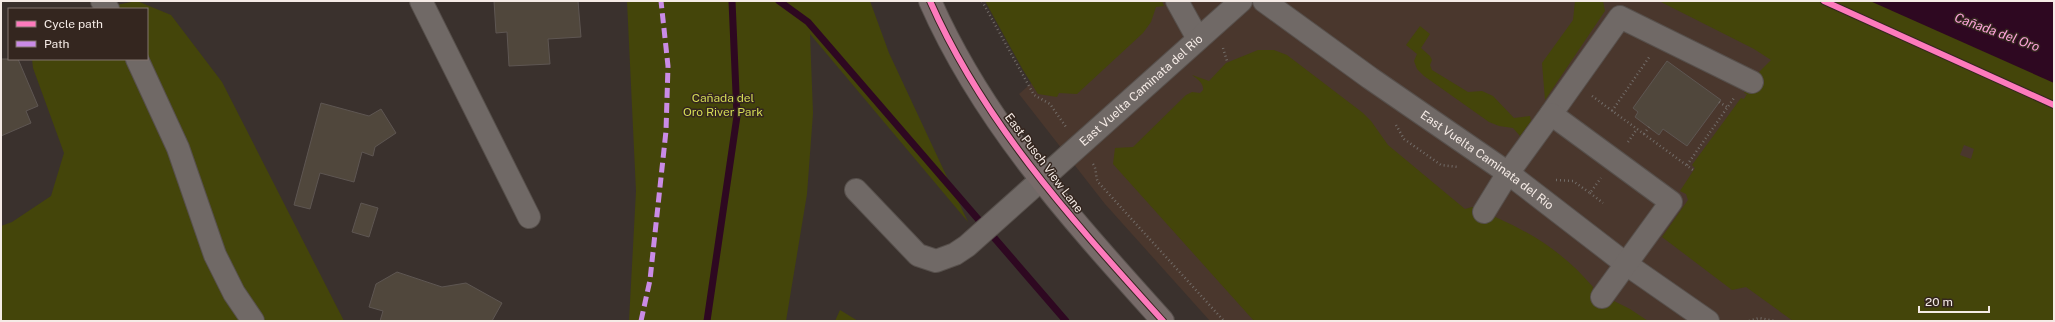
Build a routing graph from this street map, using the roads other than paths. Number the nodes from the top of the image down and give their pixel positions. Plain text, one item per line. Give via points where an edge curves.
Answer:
1 (421, 1) edge
2 (930, 1) edge
3 (1176, 1) edge
4 (1240, 1) edge
5 (1264, 1) edge
6 (1198, 39) junction
7 (137, 60) edge
8 (1745, 87) road end
9 (1551, 114) junction
10 (1508, 173) junction
11 (1040, 179) junction
12 (856, 190) dead end
13 (1484, 212) dead end
14 (529, 217) dead end
15 (1626, 264) junction
16 (1602, 297) dead end
17 (253, 321) edge
18 (1163, 321) edge
19 (1708, 321) edge

1 - 14 lane
2 - 11 main road, East Pusch View Lane via 973,82
3 - 6 lane
4 - 6 lane, East Vuelta Caminata del Rio
5 - 10 lane, East Vuelta Caminata del Rio
6 - 11 lane, East Vuelta Caminata del Rio
7 - 17 lane via 178,148 215,255 234,293
8 - 9 lane via 1620,17
9 - 10 lane
9 - 15 lane via 1671,202
10 - 13 lane
10 - 15 lane, East Vuelta Caminata del Rio
11 - 12 lane, East Vuelta Caminata del Rio via 967,246 936,261 918,255
11 - 18 main road, East Pusch View Lane
15 - 16 lane
15 - 19 lane, East Vuelta Caminata del Rio

